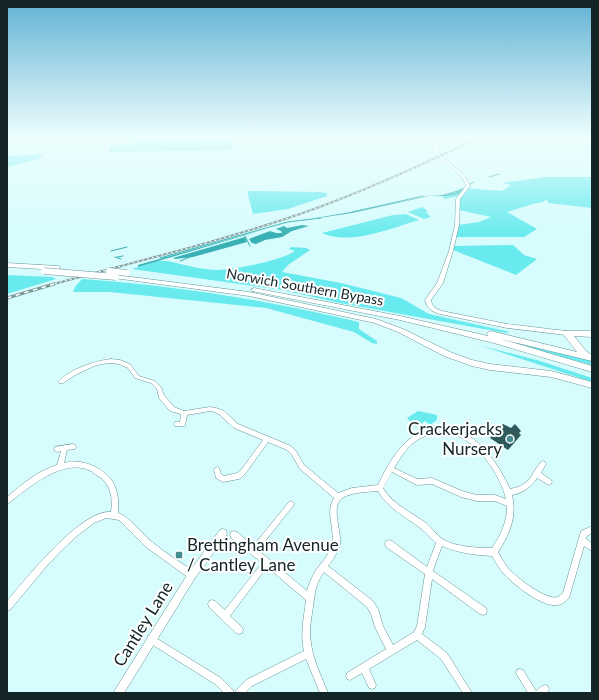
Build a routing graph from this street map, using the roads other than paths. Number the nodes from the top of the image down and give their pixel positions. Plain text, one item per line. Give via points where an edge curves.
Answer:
1 (455, 171) edge
2 (7, 265) edge
3 (7, 270) edge
4 (311, 300) junction
5 (566, 332) junction
6 (592, 334) edge
7 (590, 357) edge
8 (592, 369) edge
9 (60, 382) dead end
10 (592, 385) edge
11 (184, 413) junction
12 (182, 424) dead end
13 (267, 439) junction
14 (73, 447) dead end
15 (65, 448) junction
16 (57, 449) dead end
17 (543, 464) dead end
18 (59, 468) junction
19 (391, 469) junction
20 (217, 470) dead end
21 (536, 473) junction
22 (549, 482) dead end
23 (380, 488) junction
24 (509, 492) junction
25 (338, 497) junction
26 (7, 501) edge
27 (291, 504) dead end
28 (510, 504) junction
29 (114, 514) junction
30 (592, 528) edge
31 (222, 533) dead end
32 (234, 535) dead end
33 (582, 541) junction
34 (440, 542) junction
35 (389, 544) dead end
36 (592, 547) edge
37 (253, 551) junction
38 (494, 552) junction
39 (267, 562) junction
40 (323, 567) junction
41 (429, 573) junction
42 (192, 575) junction
43 (310, 598) junction
44 (212, 604) dead end
45 (7, 607) edge
46 (484, 611) dead end
47 (225, 616) junction
48 (239, 630) dead end
49 (418, 635) junction
50 (151, 639) junction
51 (390, 652) junction
52 (308, 654) junction
53 (364, 667) junction
54 (520, 673) dead end
55 (350, 676) dead end
56 (372, 685) dead end
57 (118, 693) edge
58 (230, 693) edge
59 (239, 693) edge
60 (324, 693) edge
61 (468, 693) edge
62 (533, 693) edge

1 - 5 street via 463,177 467,186 458,199 451,251 440,283 428,300 429,305 435,311 490,324
2 - 4 highway, Norwich Southern Bypass, bridge via 126,273
3 - 10 highway, bridge via 116,277 249,294 376,321 462,360 496,368 554,374
4 - 7 highway via 497,335
4 - 8 highway, Norwich Southern Bypass via 495,340
5 - 6 highway
5 - 7 highway via 579,350
9 - 11 street via 91,365 121,362 132,368 137,377 153,382 172,408
11 - 12 street
11 - 13 street via 216,410 236,426
13 - 20 street via 239,476 223,479 218,476
13 - 25 street via 290,448 302,467
14 - 15 street
15 - 16 street
15 - 18 street
17 - 21 street
18 - 26 street via 37,477
18 - 29 street via 84,464 100,473 112,485
19 - 23 street
19 - 24 street via 414,439 440,429 452,430 480,447 490,458
19 - 28 street via 417,482 432,481 461,494 477,498 495,498
21 - 22 street
21 - 24 street via 526,488
23 - 25 street via 345,493
23 - 34 street via 392,505 424,526
24 - 28 street
25 - 40 street via 334,504 336,545
27 - 37 street
28 - 38 street via 510,520
29 - 42 street via 121,516 143,539
29 - 45 street via 94,519 80,527
30 - 33 street via 584,534
31 - 42 street, Cantley Lane
32 - 37 street
33 - 36 street
33 - 38 street via 566,595 557,602 544,599 517,581
34 - 38 street via 474,552
34 - 41 street
35 - 41 street
37 - 39 street
39 - 43 street
39 - 47 street
40 - 43 street via 315,580
40 - 51 street via 370,604
41 - 46 street
41 - 49 street
42 - 50 street, Cantley Lane
43 - 52 street via 306,634
44 - 47 street
47 - 48 street
49 - 51 street
49 - 61 street via 444,656
50 - 57 street, Cantley Lane
50 - 58 street via 218,681
51 - 53 street
52 - 59 street via 249,683
52 - 60 street
53 - 55 street
53 - 56 street
54 - 62 street

